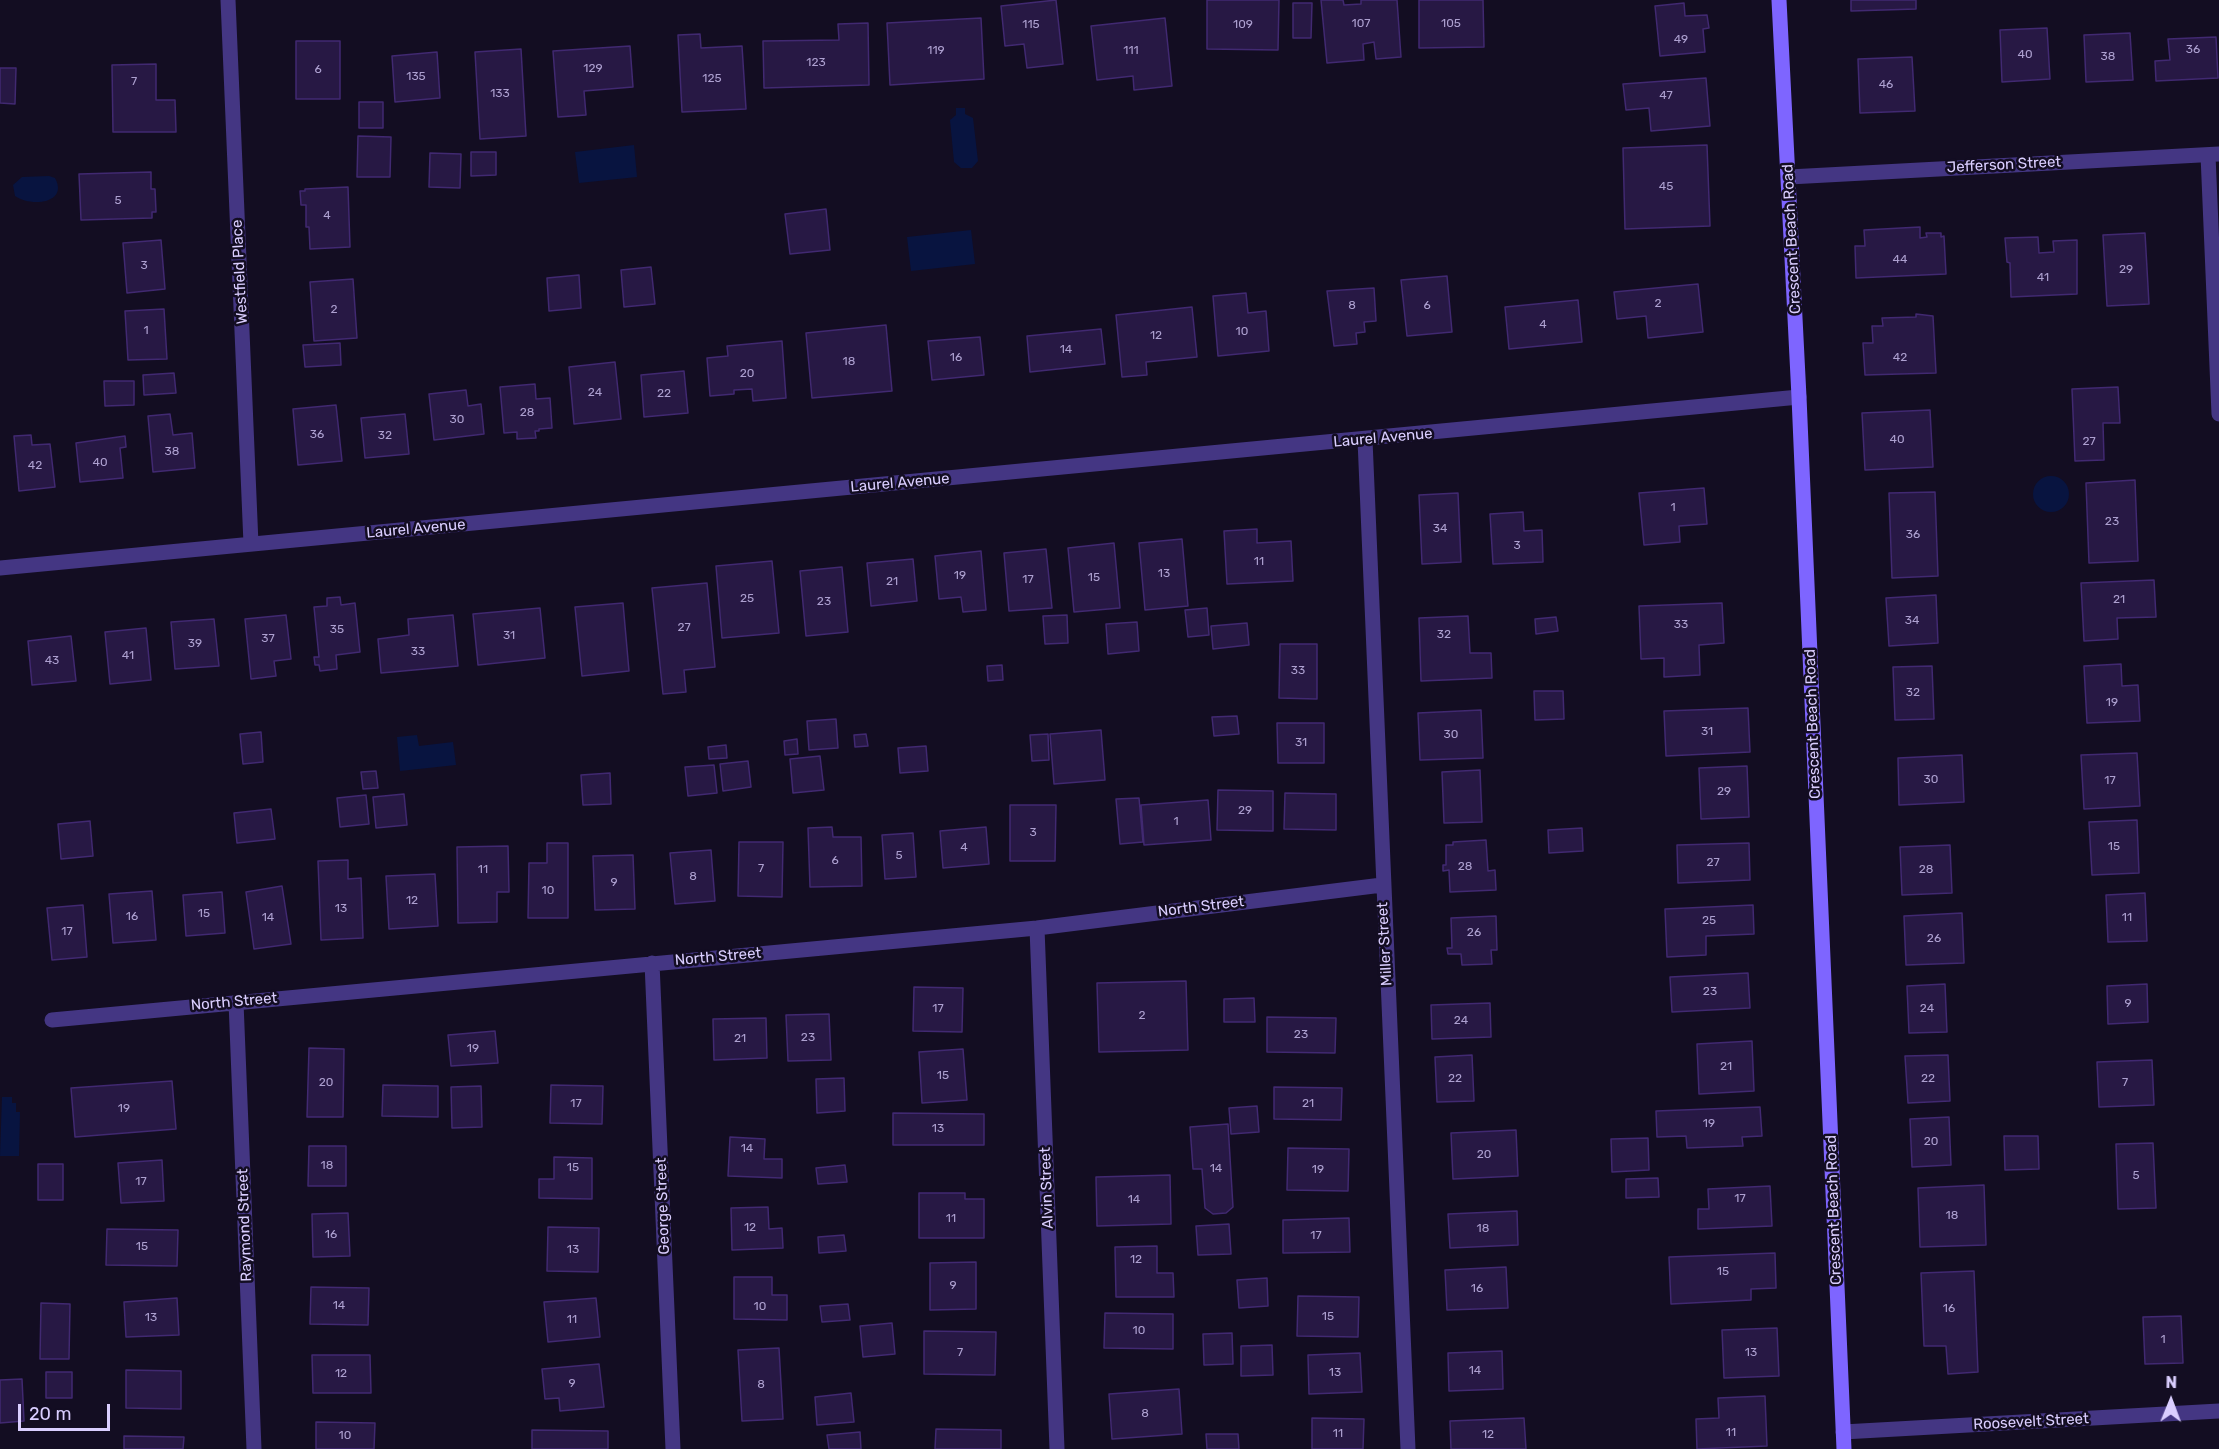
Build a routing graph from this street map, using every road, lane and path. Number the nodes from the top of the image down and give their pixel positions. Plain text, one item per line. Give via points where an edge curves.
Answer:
1 (228, 0) edge
2 (1779, 0) edge
3 (2213, 154) edge
4 (1789, 177) junction
5 (1799, 397) junction
6 (2219, 414) edge
7 (1365, 440) junction
8 (251, 544) junction
9 (0, 568) edge
10 (1382, 885) junction
11 (1037, 928) junction
12 (652, 963) junction
13 (236, 1002) junction
14 (52, 1020) dead end
15 (2219, 1412) edge
16 (1843, 1432) junction
17 (254, 1449) edge
18 (673, 1449) edge
19 (1057, 1449) edge
20 (1408, 1449) edge
21 (1844, 1449) edge

1 - 8 street, Westfield Place
2 - 4 street, Crescent Beach Road
3 - 4 street, Jefferson Street
3 - 6 street
4 - 5 street, Crescent Beach Road
5 - 7 street, Laurel Avenue
5 - 16 street, Crescent Beach Road
7 - 8 street, Laurel Avenue
7 - 10 street, Miller Street
8 - 9 street, Laurel Avenue
10 - 11 street, North Street
10 - 20 street, Miller Street
11 - 12 street, North Street
11 - 19 street, Alvin Street
12 - 13 street, North Street
12 - 18 street, George Street
13 - 14 street, North Street
13 - 17 street, Raymond Street
15 - 16 street, Roosevelt Street
16 - 21 street, Crescent Beach Road

